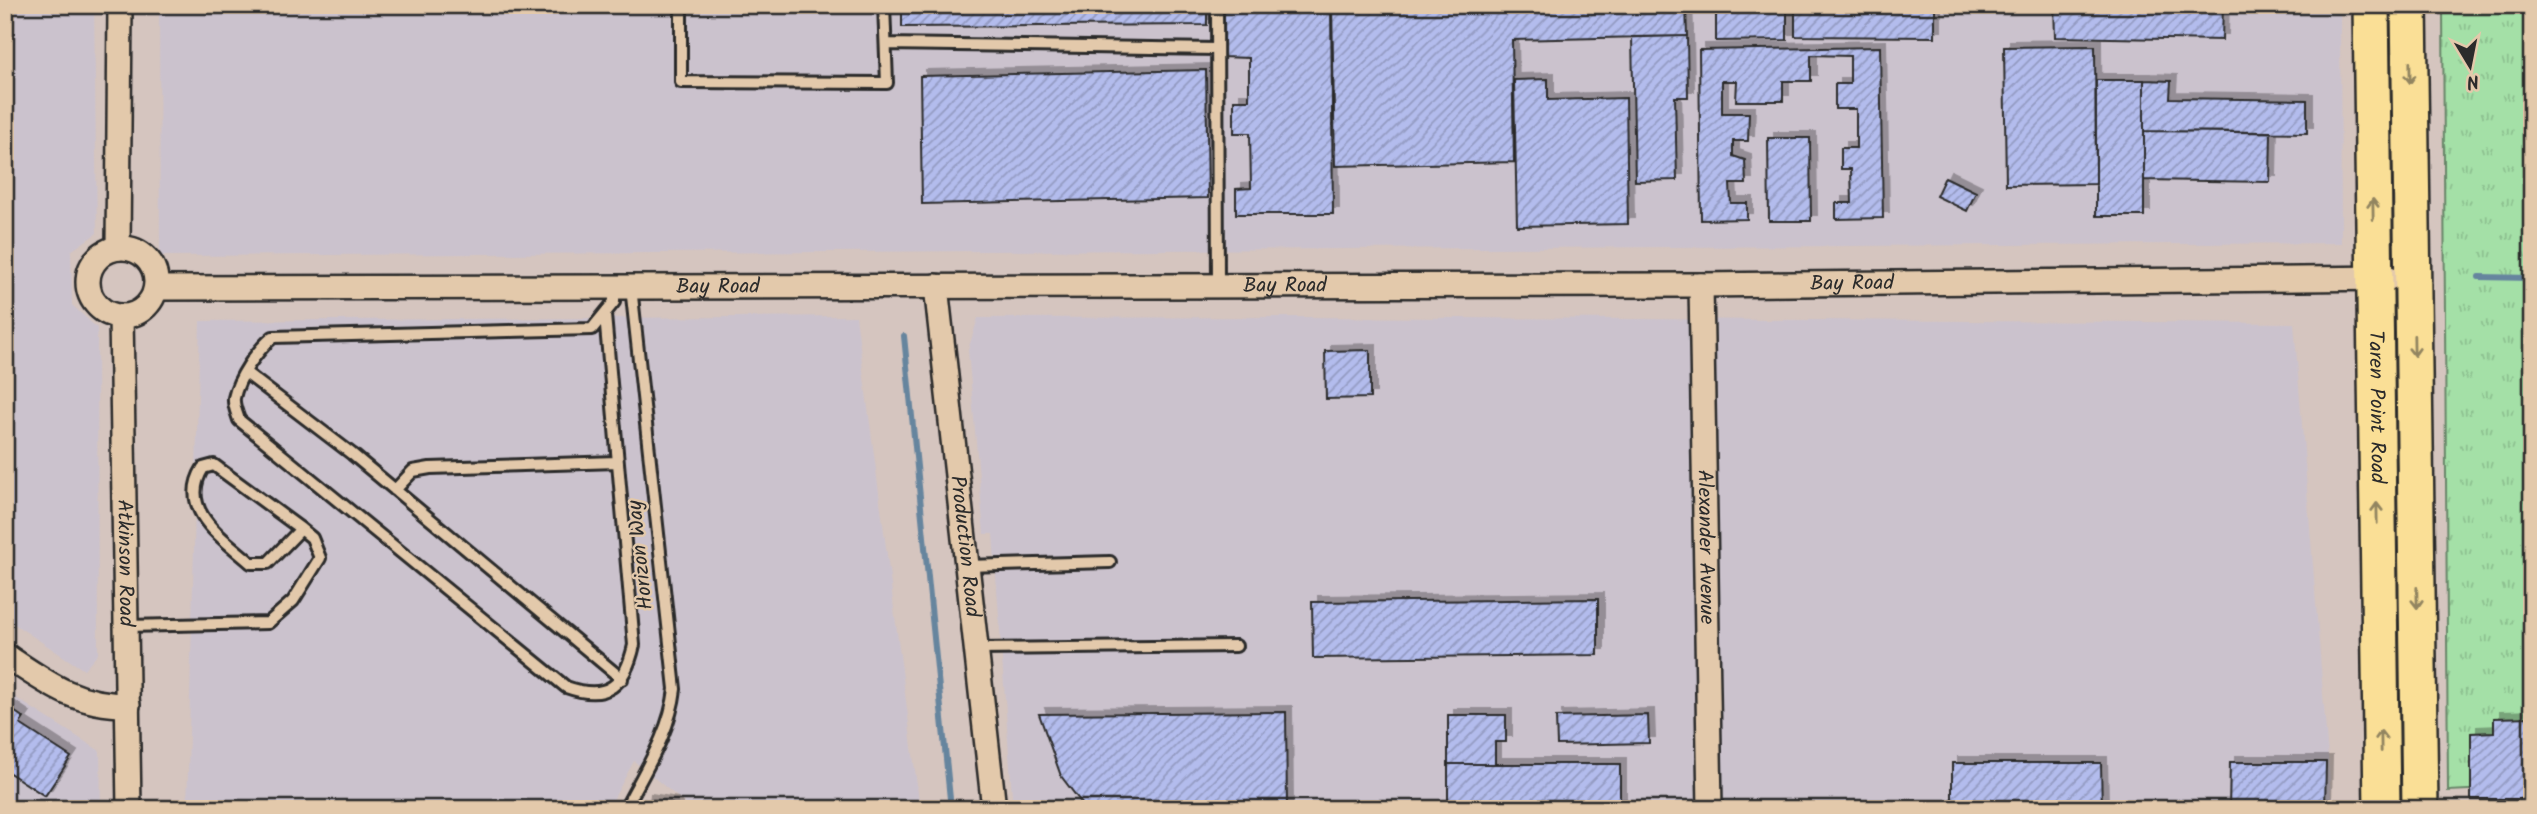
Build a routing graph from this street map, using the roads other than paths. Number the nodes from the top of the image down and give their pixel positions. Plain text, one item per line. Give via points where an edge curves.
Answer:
1 (120, 5) edge
2 (681, 5) edge
3 (884, 5) edge
4 (1217, 5) edge
5 (2371, 5) edge
6 (2409, 5) edge
7 (886, 44) junction
8 (1216, 49) junction
9 (118, 248) junction
10 (2374, 278) junction
11 (2413, 278) junction
12 (1701, 285) junction
13 (936, 286) junction
14 (1218, 286) junction
15 (622, 287) junction
16 (156, 288) junction
17 (605, 315) junction
18 (121, 316) junction
19 (246, 373) junction
20 (617, 462) junction
21 (395, 490) junction
22 (301, 529) junction
23 (1110, 562) dead end
24 (967, 566) junction
25 (127, 626) junction
26 (1236, 646) dead end
27 (976, 649) junction
28 (5, 655) edge
29 (622, 679) junction
30 (128, 705) junction
31 (130, 809) edge
32 (625, 809) edge
33 (994, 809) edge
34 (1710, 809) edge
35 (2382, 809) edge
36 (2420, 809) edge

1 - 9 street
2 - 7 lane via 681,82 887,83
3 - 7 lane
4 - 8 lane
10 -> 5 main road, Taren Point Road
6 -> 11 main road, Taren Point Road
7 - 8 lane
8 - 14 lane
9 - 16 street via 130,248 148,259
9 - 18 street via 97,258 88,284 99,307
10 - 11 street, Bay Road
10 - 12 street, Bay Road
35 -> 10 main road, Taren Point Road
11 -> 36 main road, Taren Point Road
12 - 14 street, Bay Road
12 - 34 street, Alexander Avenue
13 - 14 street, Bay Road
13 - 15 street, Bay Road
13 - 24 street, Production Road
15 - 16 street, Bay Road
15 - 17 lane
15 - 32 lane, Horizon Way via 675,689 660,743
16 - 18 street via 144,308
17 - 19 lane via 592,329 273,337
17 - 20 lane
18 - 25 street, Atkinson Road
19 - 21 lane
19 - 29 lane via 234,397 239,420 566,687 590,694
20 - 21 lane via 429,468 413,471
20 - 29 lane via 634,645
21 - 29 lane
22 - 22 lane via 214,465 203,468 197,477 197,512 251,563 268,563
22 - 25 lane via 312,538 320,558 293,601 268,623
23 - 24 lane
24 - 27 street, Production Road
25 - 30 street, Atkinson Road
26 - 27 lane
27 - 33 street, Production Road
28 - 30 street via 57,690 101,705
30 - 31 street, Atkinson Road

